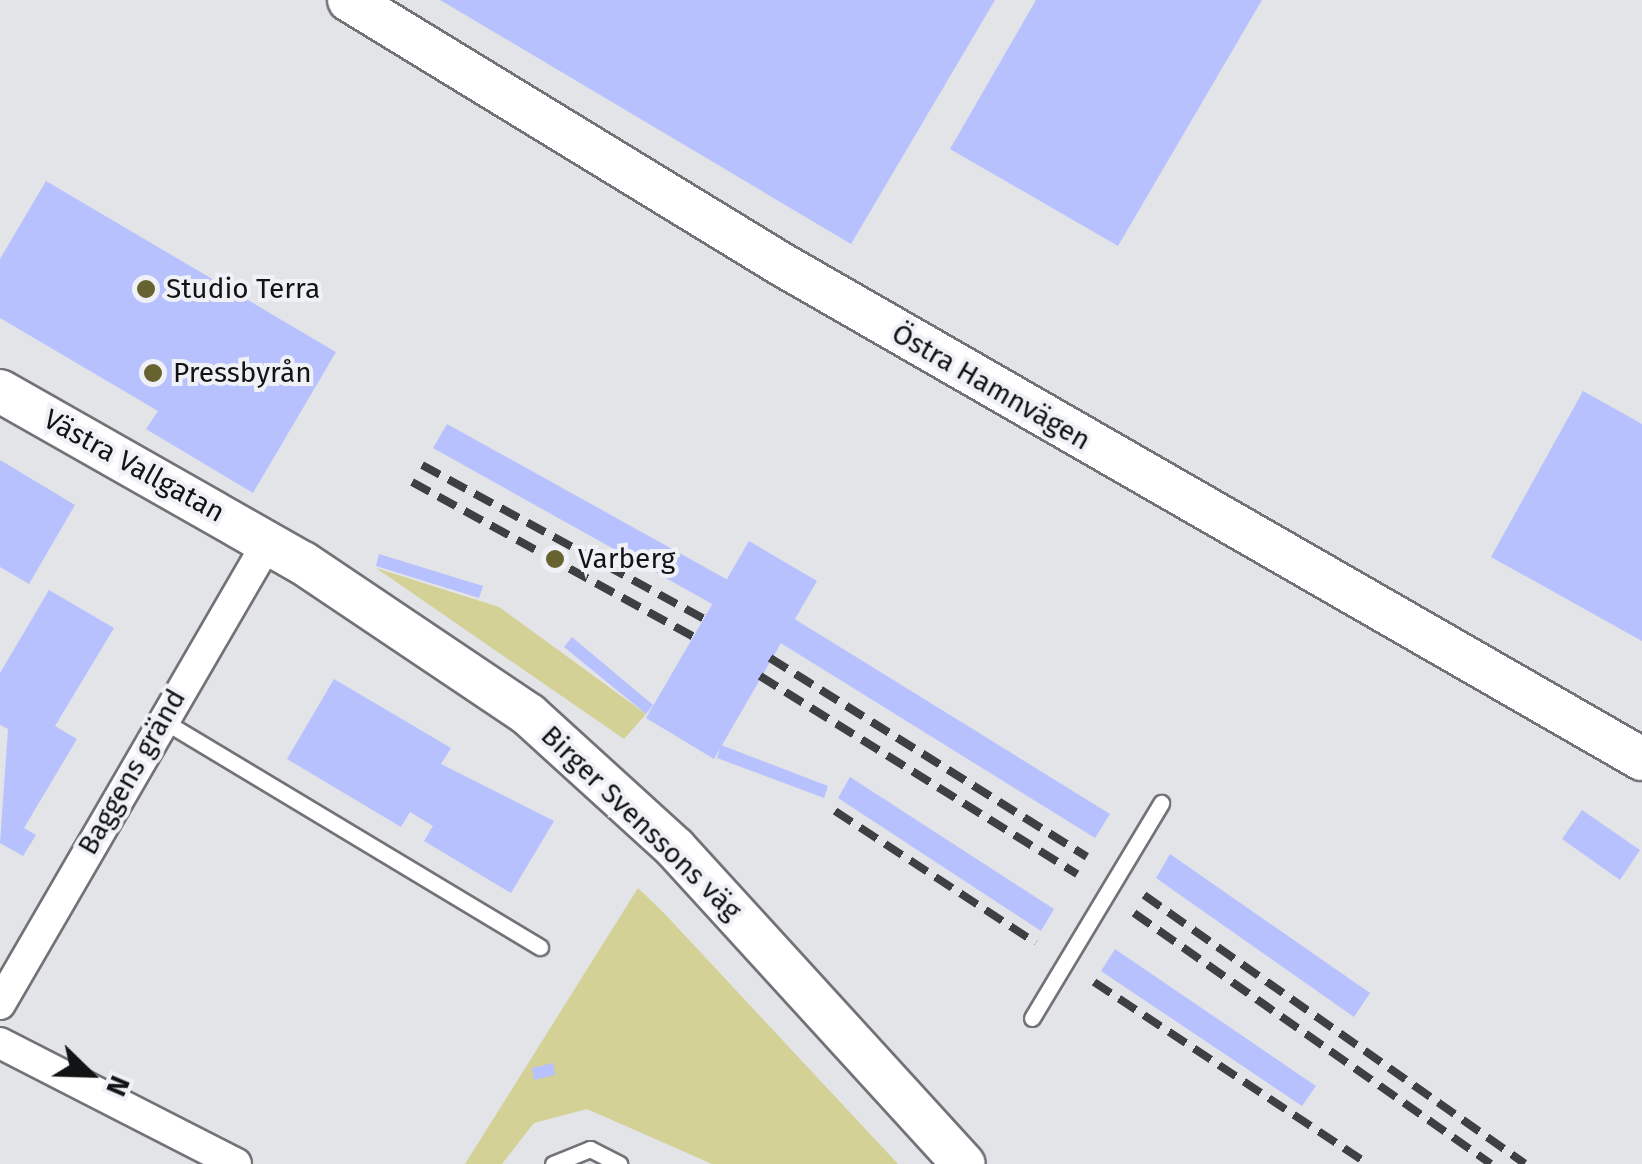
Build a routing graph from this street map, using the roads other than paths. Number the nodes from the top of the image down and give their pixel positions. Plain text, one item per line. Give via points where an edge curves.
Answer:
1 (349, 0) edge
2 (0, 391) edge
3 (268, 542) junction
4 (162, 719) junction
5 (1642, 759) edge
6 (1161, 803) dead end
7 (540, 947) dead end
8 (0, 1004) edge
9 (1032, 1018) dead end
10 (0, 1043) edge
11 (236, 1164) edge
12 (552, 1164) edge
13 (619, 1164) edge
14 (964, 1164) edge

1 - 5 street, Östra Hamnvägen via 798,274
2 - 3 street, Västra Vallgatan
3 - 4 street, Baggens gränd
3 - 14 street, Birger Svenssons väg via 529,715 675,848
4 - 7 lane
4 - 8 street, Baggens gränd
6 - 9 lane, bridge
10 - 11 street
12 - 13 lane via 590,1150

